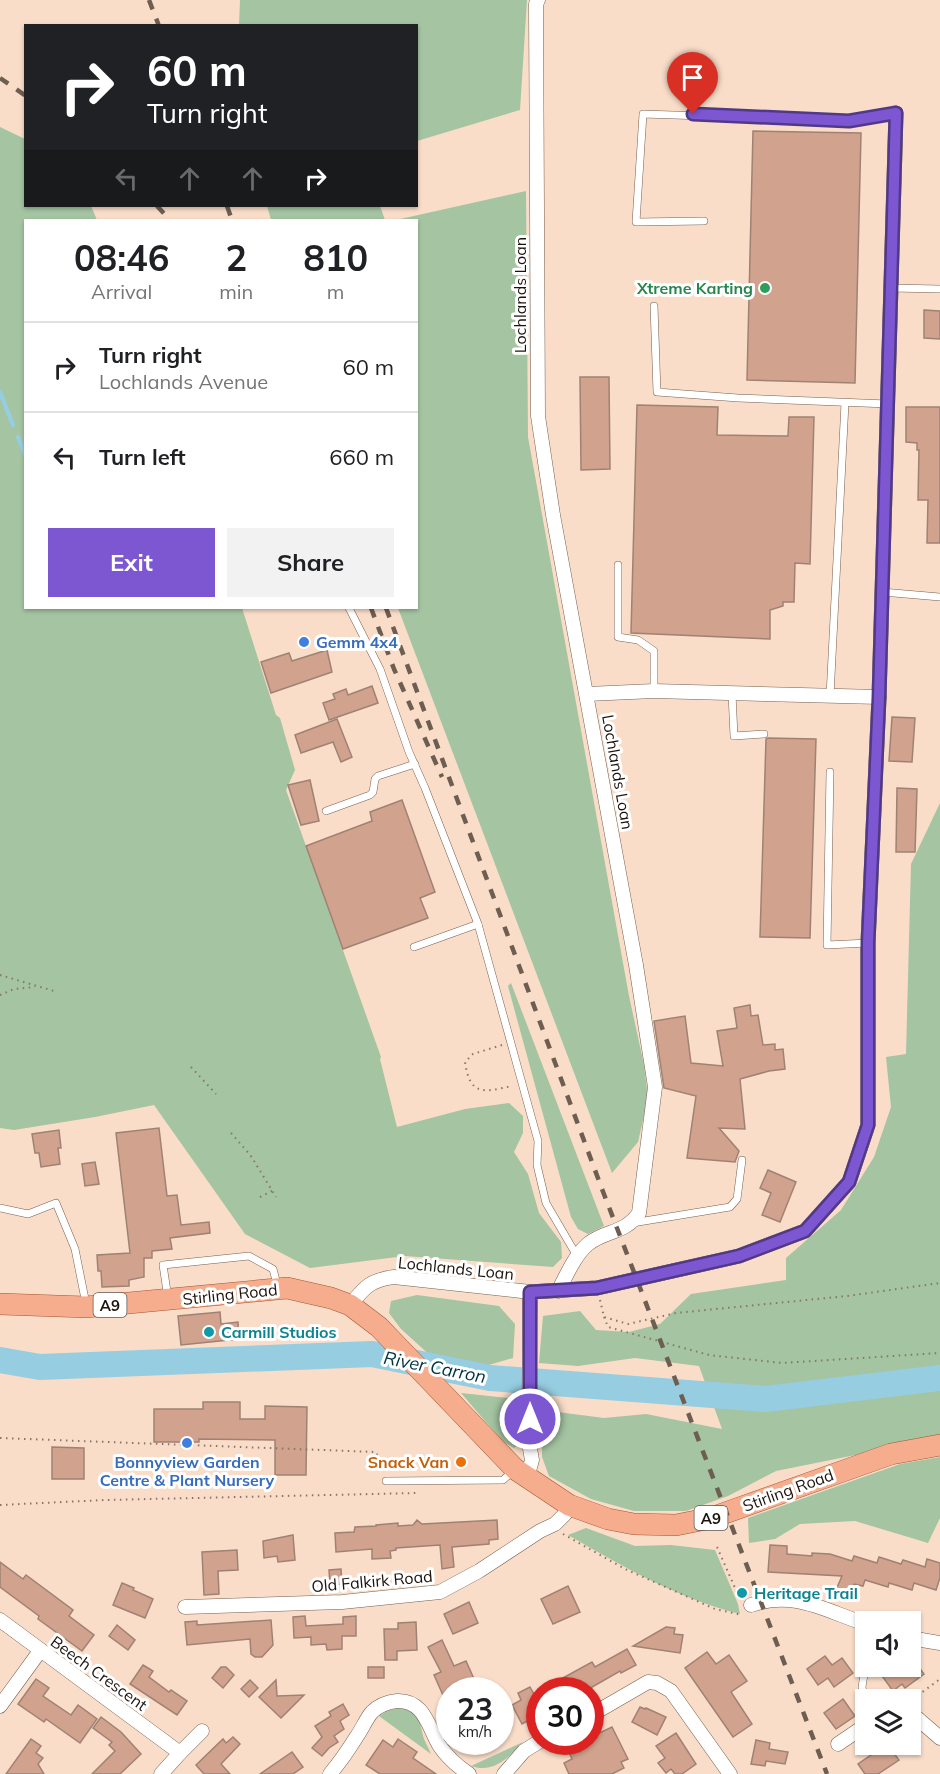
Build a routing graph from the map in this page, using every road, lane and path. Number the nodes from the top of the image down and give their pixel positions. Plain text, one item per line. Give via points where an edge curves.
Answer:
1 (538, 0) edge
2 (896, 113) joint
3 (704, 221) dead end
4 (891, 288) junction
5 (940, 289) edge
6 (654, 306) dead end
7 (845, 403) junction
8 (888, 404) junction
9 (618, 565) dead end
10 (882, 592) junction
11 (940, 597) edge
12 (350, 609) edge
13 (654, 691) junction
14 (587, 694) junction
15 (732, 694) junction
16 (830, 696) junction
17 (879, 698) junction
18 (764, 734) dead end
19 (415, 764) junction
20 (830, 772) dead end
21 (326, 811) dead end
22 (478, 924) junction
23 (868, 943) junction
24 (414, 947) dead end
25 (0, 975) edge
26 (0, 995) edge
27 (510, 1042) junction
28 (191, 1067) dead end
29 (522, 1084) junction
30 (216, 1094) dead end
31 (231, 1133) dead end
32 (742, 1160) dead end
33 (272, 1191) junction
34 (260, 1197) dead end
35 (276, 1197) dead end
36 (0, 1208) edge
37 (632, 1224) junction
38 (576, 1256) junction
39 (940, 1283) edge
40 (279, 1288) junction
41 (597, 1288) junction
42 (558, 1291) junction
43 (530, 1292) junction
44 (168, 1300) junction
45 (0, 1304) edge
46 (350, 1305) junction
47 (86, 1307) junction
48 (604, 1317) junction
49 (940, 1353) edge
50 (0, 1438) edge
51 (940, 1445) edge
52 (521, 1474) junction
53 (386, 1481) joint
54 (417, 1493) dead end
55 (0, 1505) edge
56 (569, 1505) junction
57 (555, 1524) junction
58 (717, 1547) dead end
59 (185, 1607) dead end
60 (748, 1608) junction
61 (0, 1620) edge
62 (855, 1620) edge
63 (921, 1640) edge
64 (940, 1643) edge
65 (40, 1651) junction
66 (940, 1680) edge
67 (921, 1693) edge
68 (0, 1706) edge
69 (604, 1708) edge
70 (921, 1722) edge
71 (202, 1731) dead end
72 (855, 1732) edge
73 (940, 1738) edge
74 (838, 1744) dead end
75 (526, 1750) edge
76 (180, 1752) junction
77 (160, 1774) edge
78 (330, 1774) edge
79 (469, 1774) edge
80 (504, 1774) edge
81 (730, 1774) edge

1 - 14 street, Lochlands Loan via 538,416
2 - 3 lane via 849,121 643,114 636,222
2 - 4 street, Lochlands Loan
4 - 5 lane
4 - 8 street, Lochlands Loan
6 - 7 lane via 657,392
7 - 8 lane
7 - 16 lane
8 - 10 street, Lochlands Loan
9 - 13 lane via 618,637 638,640 654,651
10 - 11 lane
10 - 17 street, Lochlands Loan
12 - 19 lane via 380,669
13 - 14 street
13 - 15 street
14 - 37 street, Lochlands Loan via 656,1087 639,1213
15 - 16 street
15 - 18 lane via 734,736
16 - 17 street
17 - 23 street, Lochlands Loan
19 - 21 lane via 378,776 370,795
19 - 22 lane
20 - 23 lane via 827,945
22 - 24 lane
22 - 27 lane
23 - 41 street, Lochlands Loan via 868,1125 849,1182 805,1231 739,1256
25 - 26 path via 54,991 33,986
27 - 29 lane
27 - 29 path via 473,1054 465,1062 468,1077 476,1089 484,1092
28 - 30 path
29 - 38 lane via 538,1141 537,1165 546,1203
31 - 33 path
32 - 37 lane via 737,1199 730,1207
33 - 34 path
33 - 35 path
36 - 47 lane via 28,1214 56,1203 75,1249
37 - 38 street via 590,1243
38 - 42 street
39 - 48 path via 676,1313 628,1324
40 - 44 main road, Stirling Road / A9
40 - 44 lane via 273,1269 249,1256 163,1264
40 - 46 main road, Stirling Road / A9
41 - 42 street, Lochlands Loan
41 - 48 path
42 - 43 street, Lochlands Loan
43 - 46 street, Lochlands Loan via 394,1277 369,1284
43 - 52 street via 532,1460
44 - 47 main road, Stirling Road / A9
45 - 47 main road, Stirling Road / A9
46 - 52 main road, Stirling Road / A9 via 379,1327
48 - 49 path via 608,1327 720,1356 783,1362
50 - 53 path via 376,1452
51 - 56 main road, Stirling Road / A9 via 891,1454 711,1518 676,1525 634,1524
52 - 53 lane via 503,1480
52 - 56 main road, Stirling Road / A9
54 - 55 path
56 - 57 street, Old Falkirk Road
57 - 59 street, Old Falkirk Road via 440,1592 342,1602
57 - 60 path via 562,1534 625,1569 715,1609 741,1616
58 - 60 path
60 - 62 street via 768,1599 785,1599 808,1602
61 - 65 street, Beech Crescent
63 - 64 street
65 - 68 street
65 - 76 street, Beech Crescent
66 - 67 path
69 - 81 street via 640,1685 657,1683 671,1691
70 - 73 street
71 - 76 street
72 - 74 street
75 - 80 street
76 - 77 street
78 - 79 street via 372,1713 390,1702 401,1701 420,1709 448,1756

